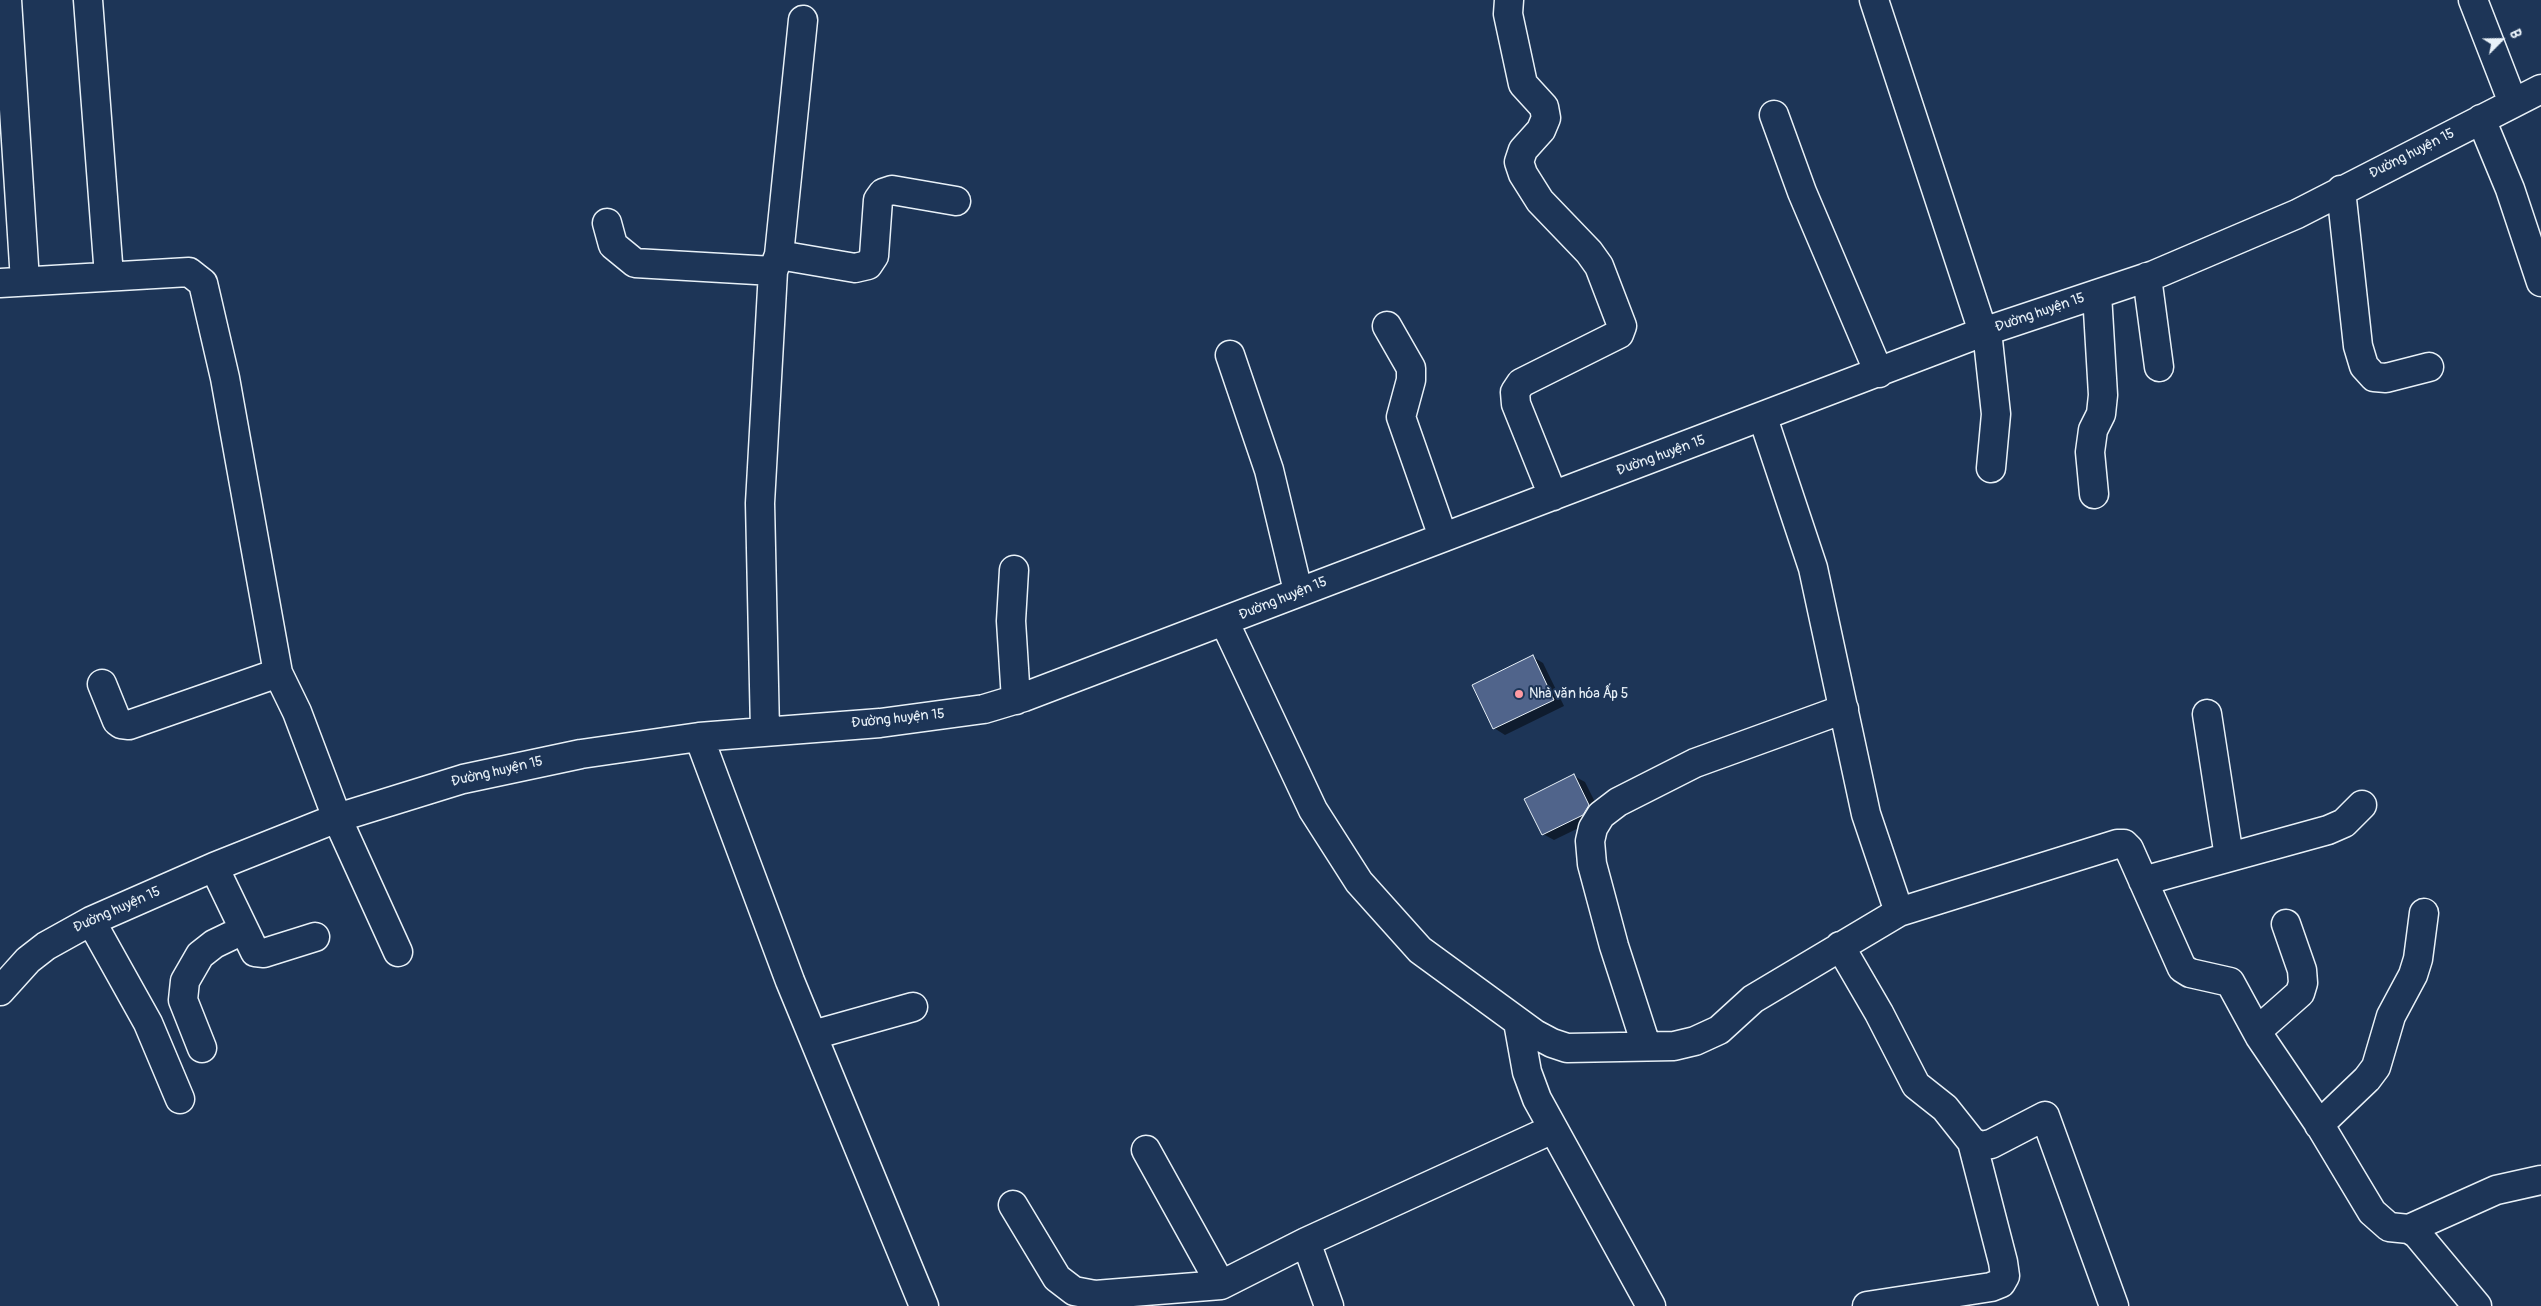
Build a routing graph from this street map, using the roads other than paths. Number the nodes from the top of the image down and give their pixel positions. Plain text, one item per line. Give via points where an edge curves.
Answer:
1 (7, 0) edge
2 (88, 0) edge
3 (1509, 0) edge
4 (1874, 0) edge
5 (2473, 0) edge
6 (803, 20) dead end
7 (2541, 89) edge
8 (2513, 103) junction
9 (1774, 115) dead end
10 (2481, 119) junction
11 (2341, 190) junction
12 (956, 200) dead end
13 (607, 223) dead end
14 (776, 263) junction
15 (109, 276) junction
16 (2147, 277) junction
17 (12, 282) edge
18 (2541, 282) edge
19 (2097, 294) junction
20 (1387, 326) dead end
21 (1985, 332) junction
22 (1230, 355) dead end
23 (2159, 367) dead end
24 (2429, 367) dead end
25 (1879, 373) junction
26 (1763, 418) junction
27 (1991, 468) dead end
28 (2094, 494) dead end
29 (1553, 496) junction
30 (1443, 538) junction
31 (1014, 570) dead end
32 (1298, 591) junction
33 (1225, 623) junction
34 (278, 673) junction
35 (102, 684) dead end
36 (1016, 700) junction
37 (1844, 710) junction
38 (2207, 714) dead end
39 (766, 731) junction
40 (699, 737) junction
41 (2362, 805) dead end
42 (337, 818) junction
43 (2229, 858) junction
44 (214, 867) junction
45 (2143, 881) junction
46 (1899, 912) junction
47 (2424, 913) dead end
48 (91, 921) junction
49 (2286, 924) dead end
50 (243, 930) junction
51 (315, 936) dead end
52 (1840, 946) junction
53 (398, 952) dead end
54 (0, 991) edge
55 (913, 1008) dead end
56 (1518, 1022) junction
57 (2257, 1031) junction
58 (813, 1035) junction
59 (1646, 1045) junction
60 (202, 1048) dead end
61 (180, 1099) dead end
62 (2319, 1125) junction
63 (1553, 1129) junction
64 (1972, 1142) junction
65 (1146, 1150) dead end
66 (2541, 1180) edge
67 (1013, 1205) dead end
68 (2409, 1229) junction
69 (1306, 1242) junction
70 (1221, 1285) junction
71 (924, 1306) edge
72 (1329, 1306) edge
73 (1651, 1306) edge
74 (1866, 1306) edge
75 (2114, 1306) edge
76 (2477, 1306) edge

1 - 17 street
2 - 15 street
3 - 29 street via 1511,31 1523,84 1544,107 1546,118 1541,130 1523,150 1519,162 1523,174 1540,201 1599,266 1622,326 1619,334 1521,383 1515,392 1516,404
4 - 21 street
5 - 8 street
6 - 14 street
7 - 8 street, Đường huyện 15
8 - 10 street, Đường huyện 15
9 - 25 street via 1802,192
10 - 11 street, Đường huyện 15
10 - 18 street via 2510,189
11 - 16 street, Đường huyện 15 via 2297,214
11 - 24 street via 2358,346 2364,366 2374,377 2386,378
12 - 14 street via 892,190 882,193 878,200 874,256 868,265 855,268
13 - 14 street via 613,245 635,263
14 - 39 street via 760,503
15 - 17 street
15 - 34 street via 189,272 203,283 226,378
16 - 19 street, Đường huyện 15
16 - 23 street
19 - 21 street, Đường huyện 15
19 - 28 street via 2103,395 2090,452
20 - 30 street via 1411,368 1401,417
21 - 25 street, Đường huyện 15
21 - 27 street via 1996,414
22 - 32 street via 1269,470
25 - 26 street, Đường huyện 15
26 - 29 street, Đường huyện 15
26 - 37 street via 1813,568
29 - 30 street, Đường huyện 15
30 - 32 street, Đường huyện 15
31 - 36 street via 1011,621
32 - 33 street, Đường huyện 15
33 - 36 street, Đường huyện 15
33 - 56 street via 1313,810 1358,882 1420,950
34 - 35 street via 129,725 117,721
34 - 42 street via 297,712
36 - 39 street, Đường huyện 15 via 984,709 880,723
37 - 46 street via 1866,814
37 - 59 street via 1695,764 1618,802 1601,815 1593,828 1590,841 1592,864
38 - 43 street
39 - 40 street, Đường huyện 15
40 - 42 street, Đường huyện 15 via 581,754 463,779
40 - 58 street
41 - 43 street via 2344,823 2328,830
42 - 44 street, Đường huyện 15
42 - 53 street
43 - 45 street
44 - 48 street, Đường huyện 15
44 - 50 street
45 - 46 street via 2129,849 2124,844 2117,844
45 - 57 street via 2182,968 2190,973 2230,982
46 - 52 street
47 - 62 street via 2418,959 2391,1016 2376,1067
48 - 54 street, Đường huyện 15 via 46,946 28,960
48 - 61 street via 148,1023
49 - 57 street via 2302,970 2303,983 2300,993
50 - 51 street via 255,952 264,954
50 - 60 street via 200,954 185,981 183,1000
52 - 59 street via 1753,999 1719,1030 1674,1046
52 - 64 street via 1916,1085 1945,1108
55 - 58 street
56 - 59 street via 1535,1034 1567,1048
56 - 63 street via 1527,1072 1537,1100
57 - 62 street
58 - 71 street
62 - 68 street via 2372,1212 2389,1227
63 - 69 street
63 - 73 street
64 - 74 street via 2003,1262 2005,1276 2001,1283
64 - 75 street via 1981,1146 1991,1144 2045,1116
65 - 70 street
66 - 68 street via 2496,1190
67 - 70 street via 1057,1278 1074,1291 1095,1295
68 - 76 street via 2417,1234
69 - 70 street
69 - 72 street

